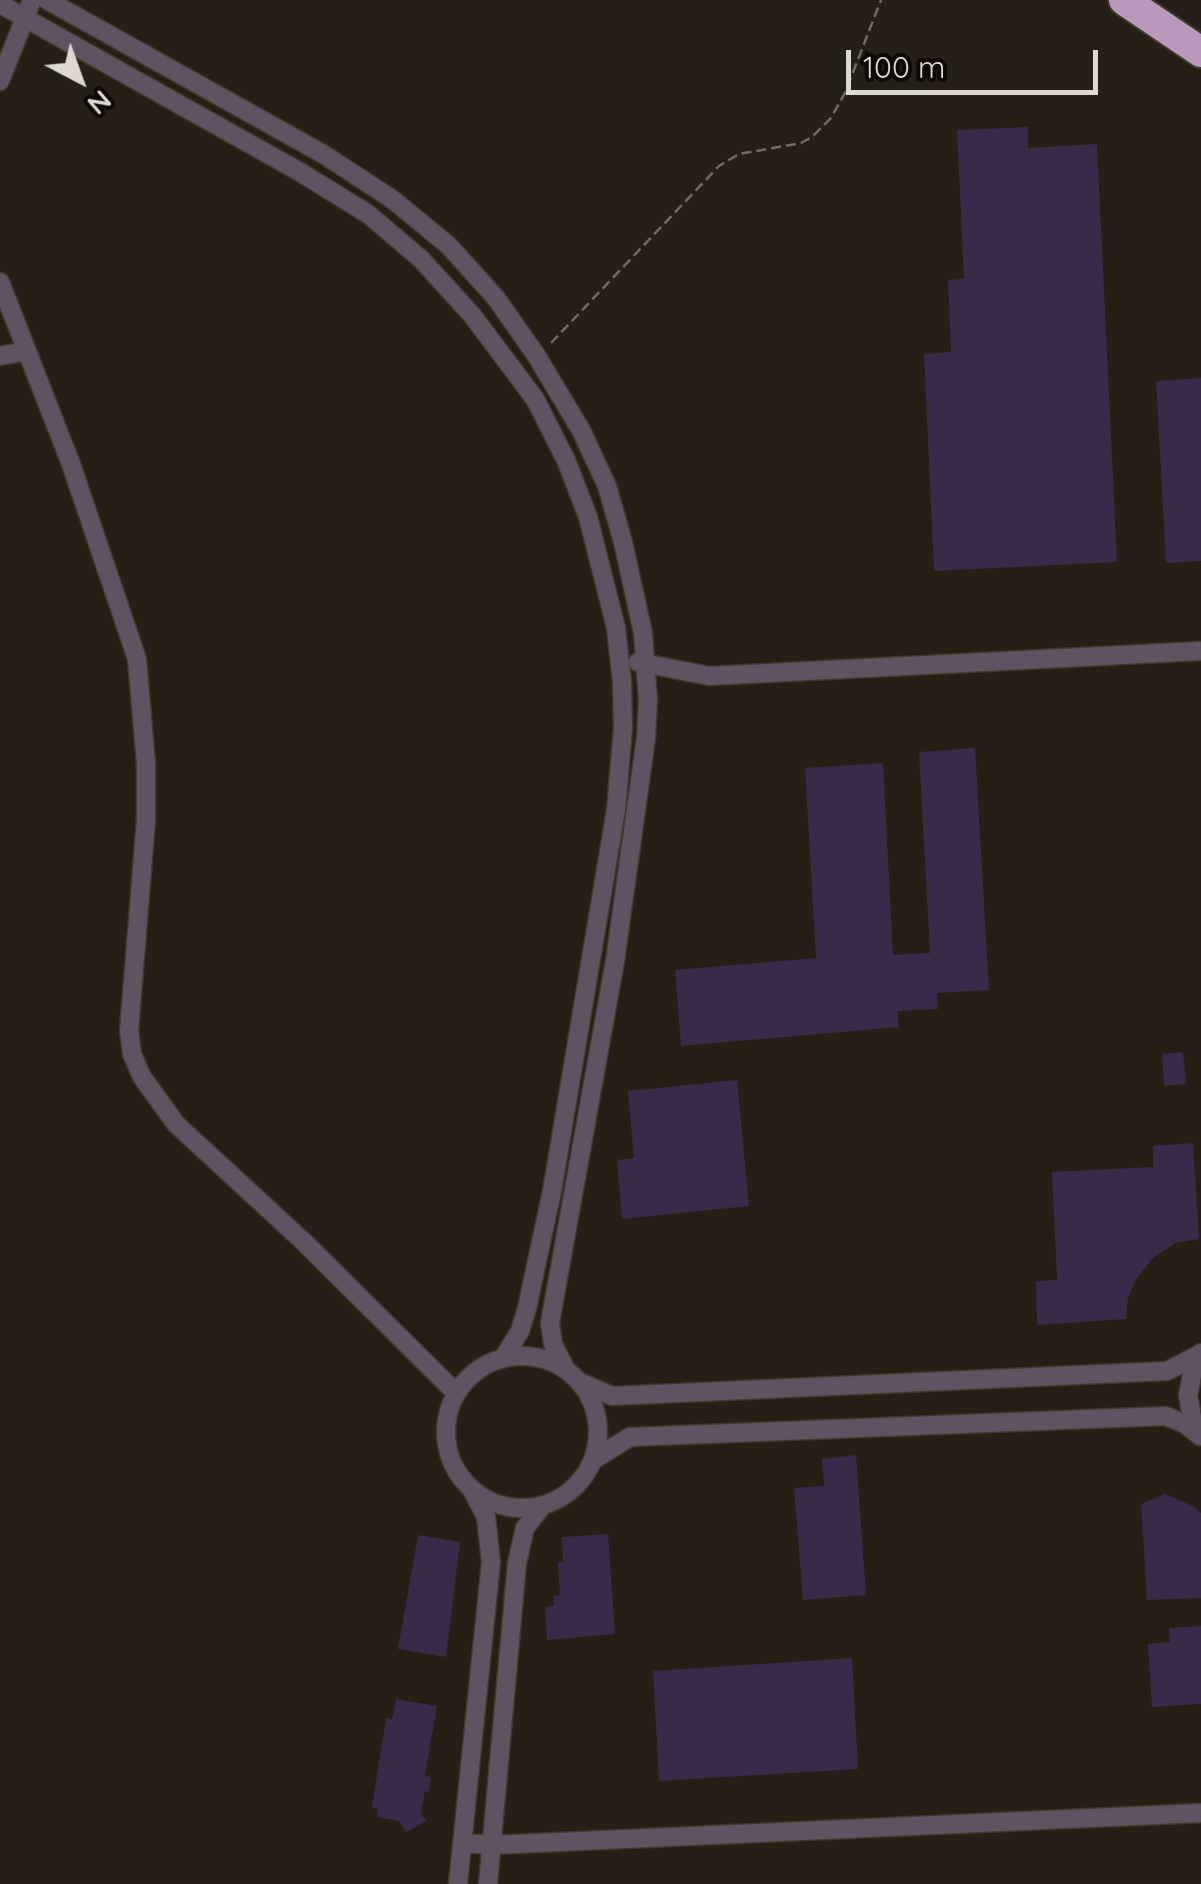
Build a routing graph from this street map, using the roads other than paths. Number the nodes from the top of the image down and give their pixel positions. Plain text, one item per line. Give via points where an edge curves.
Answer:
1 (32, 0) edge
2 (47, 0) edge
3 (1124, 0) edge
4 (0, 4) edge
5 (24, 18) junction
6 (1201, 52) edge
7 (0, 81) edge
8 (0, 282) edge
9 (27, 350) junction
10 (0, 356) edge
11 (1201, 651) edge
12 (619, 655) junction
13 (645, 664) junction
14 (1200, 1354) edge
15 (504, 1357) junction
16 (565, 1368) junction
17 (582, 1384) junction
18 (456, 1393) junction
19 (1201, 1437) edge
20 (592, 1460) junction
21 (473, 1491) junction
22 (542, 1506) junction
23 (1201, 1813) edge
24 (463, 1843) junction
25 (492, 1845) junction
26 (458, 1884) edge
27 (488, 1884) edge

1 - 5 street
2 - 13 street via 392,199 496,298 581,430 606,486
3 - 6 highway
4 - 5 street
5 - 7 street
5 - 12 street via 300,172 368,214 421,259 536,398 588,517
8 - 9 street
9 - 10 street
9 - 18 street via 104,552 137,660 146,820 132,1054 176,1124
11 - 13 street via 722,675
12 - 13 street
12 - 15 street via 623,728 616,810 593,958 527,1308
13 - 16 street via 644,763 550,1323
14 - 17 street via 1167,1371 612,1396
14 - 19 street via 1188,1395
15 - 16 street via 536,1357
15 - 18 street via 484,1364
16 - 17 street
17 - 20 street via 598,1422
18 - 21 street via 447,1413 447,1445 458,1475
19 - 20 street via 1166,1416 630,1437
20 - 22 street via 581,1480
21 - 22 street via 506,1507
21 - 24 street via 486,1517 491,1562
22 - 25 street via 520,1540
23 - 25 street
24 - 25 street
24 - 26 street
25 - 27 street

